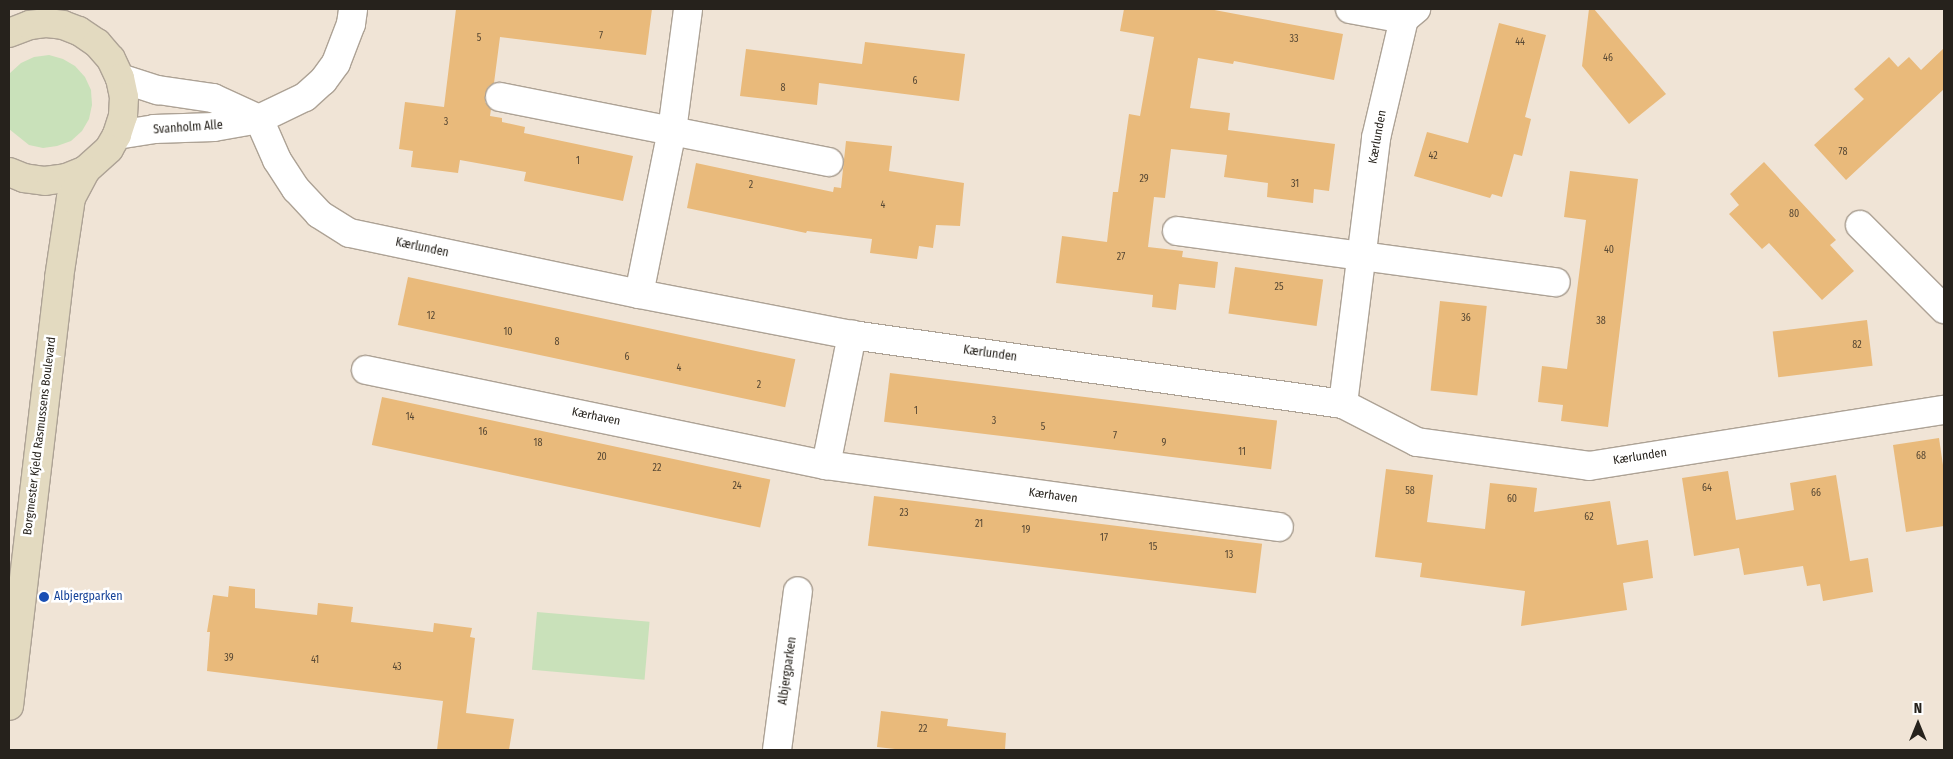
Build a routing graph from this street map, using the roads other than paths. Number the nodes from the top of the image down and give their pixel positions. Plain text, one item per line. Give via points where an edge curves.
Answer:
1 (353, 9) edge
2 (688, 9) edge
3 (1350, 9) edge
4 (1410, 14) edge
5 (76, 20) edge
6 (15, 24) edge
7 (120, 78) junction
8 (500, 97) dead end
9 (259, 120) junction
10 (672, 130) junction
11 (117, 135) junction
12 (829, 162) dead end
13 (86, 170) junction
14 (9, 172) edge
15 (1860, 225) dead end
16 (1177, 231) dead end
17 (1362, 257) junction
18 (1556, 282) dead end
19 (639, 294) junction
20 (1944, 309) edge
21 (852, 335) junction
22 (366, 370) dead end
23 (1343, 404) junction
24 (1944, 410) edge
25 (826, 465) junction
26 (1279, 527) dead end
27 (798, 591) dead end
28 (9, 706) edge
29 (777, 750) edge

1 - 9 street, Svanholm Alle via 345,43 323,81 305,97
2 - 10 street
3 - 4 street, Kærlunden
4 - 17 street, Kærlunden via 1376,138
5 - 6 street via 63,25
5 - 7 street via 106,53
7 - 9 street, Svanholm Alle via 158,90 213,98
7 - 11 street via 123,116
8 - 10 street
9 - 11 street, Svanholm Alle
9 - 19 street, Kærlunden via 277,160 296,189 319,214 350,233
10 - 12 street
10 - 19 street
11 - 13 street via 109,148
13 - 14 street via 66,178 45,181
13 - 28 street, Borgmester Kjeld Rasmussens Boulevard via 71,198 62,260
15 - 20 street
16 - 17 street
17 - 18 street
17 - 23 street, Kærlunden
19 - 21 street, Kærlunden
21 - 23 street, Kærlunden
21 - 25 street
22 - 25 street, Kærhaven
23 - 24 street, Kærlunden via 1417,442 1588,466
25 - 26 street, Kærhaven
27 - 29 street, Albjergparken

